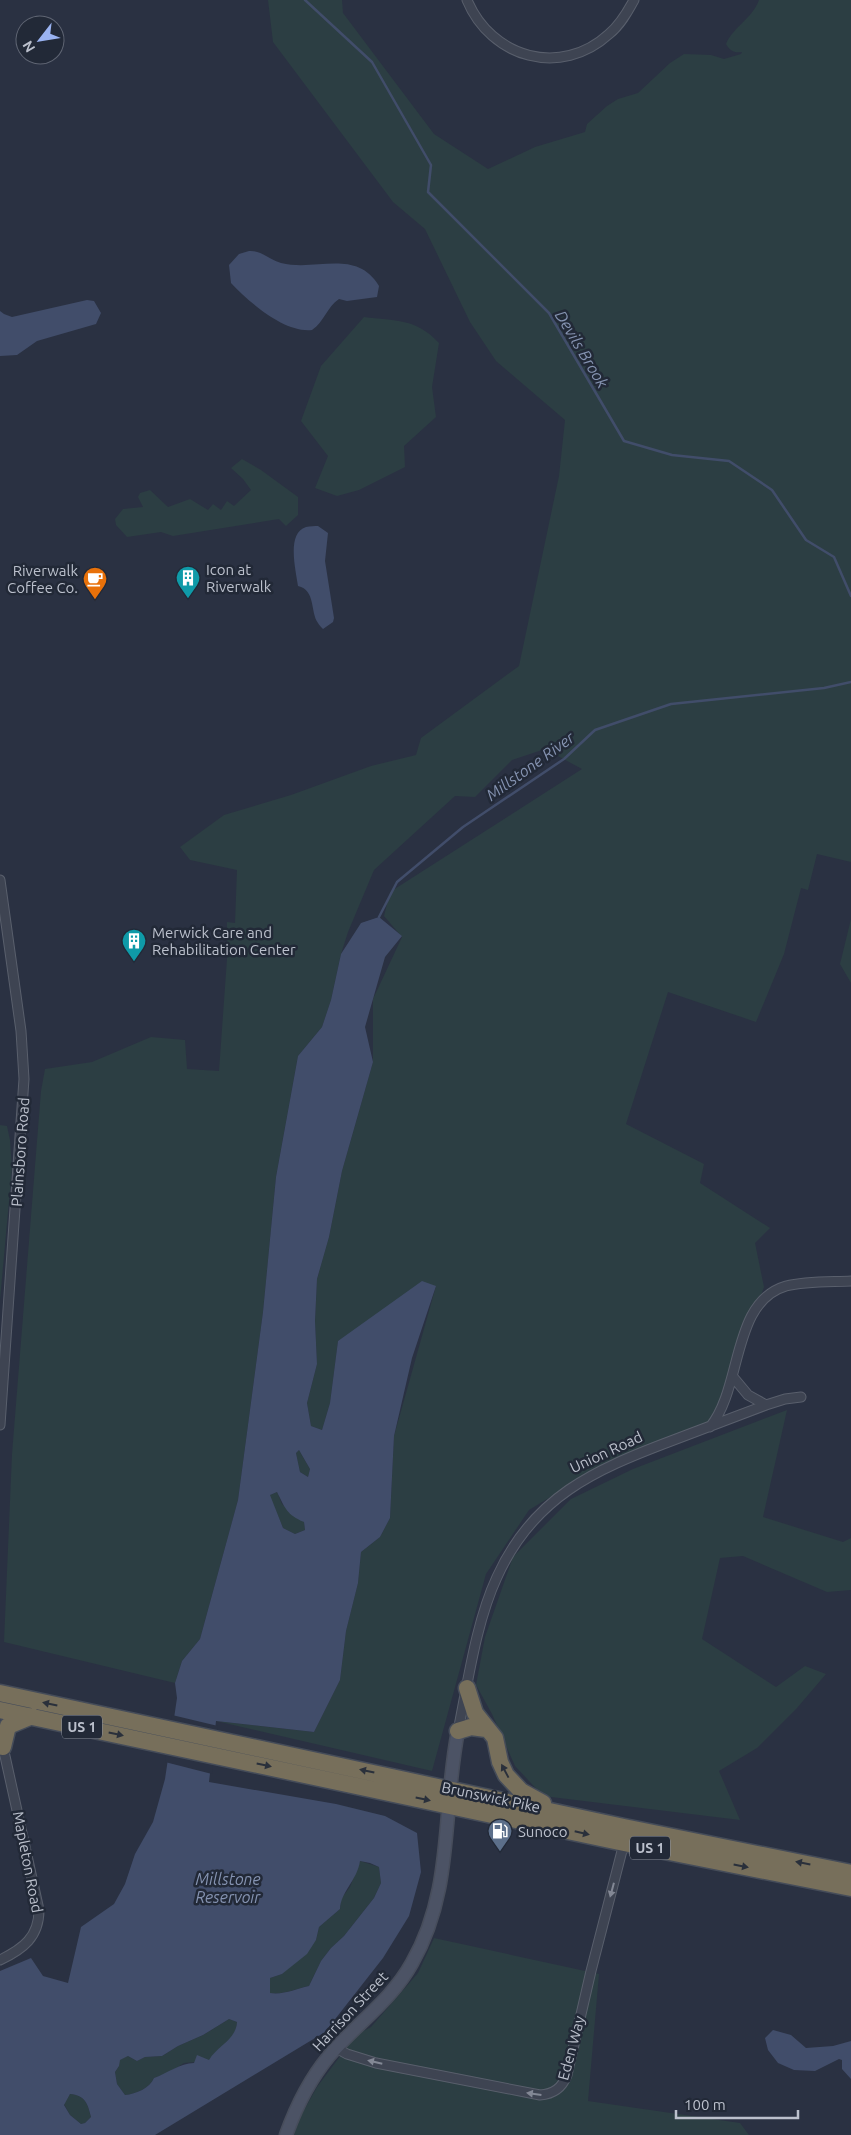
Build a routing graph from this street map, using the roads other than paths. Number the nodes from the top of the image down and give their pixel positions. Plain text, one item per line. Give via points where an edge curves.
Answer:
1 (467, 0) edge
2 (634, 0) edge
3 (0, 880) edge
4 (851, 1281) edge
5 (733, 1377) junction
6 (801, 1397) dead end
7 (766, 1405) junction
8 (0, 1425) edge
9 (710, 1427) junction
10 (0, 1682) edge
11 (467, 1688) junction
12 (0, 1693) edge
13 (19, 1697) junction
14 (0, 1710) edge
15 (33, 1716) junction
16 (486, 1729) junction
17 (458, 1731) junction
18 (166, 1737) junction
19 (1, 1744) edge
20 (449, 1796) junction
21 (573, 1815) junction
22 (624, 1843) junction
23 (851, 1873) edge
24 (851, 1888) edge
25 (0, 1960) edge
26 (336, 2048) junction
27 (286, 2135) edge

1 - 2 street via 480,24 500,43 516,52 543,58 569,55 602,40 621,21
3 - 8 street, Plainsboro Road via 21,1031 24,1079
4 - 5 street via 791,1285 764,1298 747,1324
5 - 7 street via 748,1395
5 - 9 street via 722,1410
6 - 7 street, Union Road
7 - 9 street, Union Road
9 - 11 street, Union Road via 601,1469 565,1491 540,1514 518,1540 497,1577 487,1603
10 - 13 highway
11 - 16 highway via 474,1712
11 - 17 street, Union Road
12 - 13 highway, US 1
18 -> 13 highway, US 1 via 132,1721
14 - 15 highway, US 1
15 -> 18 highway, US 1
15 - 19 highway via 8,1726
16 - 17 highway via 471,1727
21 -> 16 highway via 534,1799 515,1786 503,1769 495,1738
17 - 20 street, Union Road
18 - 20 highway, Brunswick Pike / US 1
19 - 25 street, Mapleton Road via 39,1910 37,1927 28,1942
20 - 21 highway, Brunswick Pike / US 1
20 -> 22 highway, Brunswick Pike / US 1
20 - 26 street, Harrison Street via 440,1892 422,1944 396,1987
23 -> 21 highway, Brunswick Pike / US 1
22 -> 24 highway, Brunswick Pike / US 1
22 -> 26 street, Eden Way via 590,1970 567,2075 554,2092 540,2095 396,2067 356,2057
26 - 27 street, Harrison Street via 310,2083

